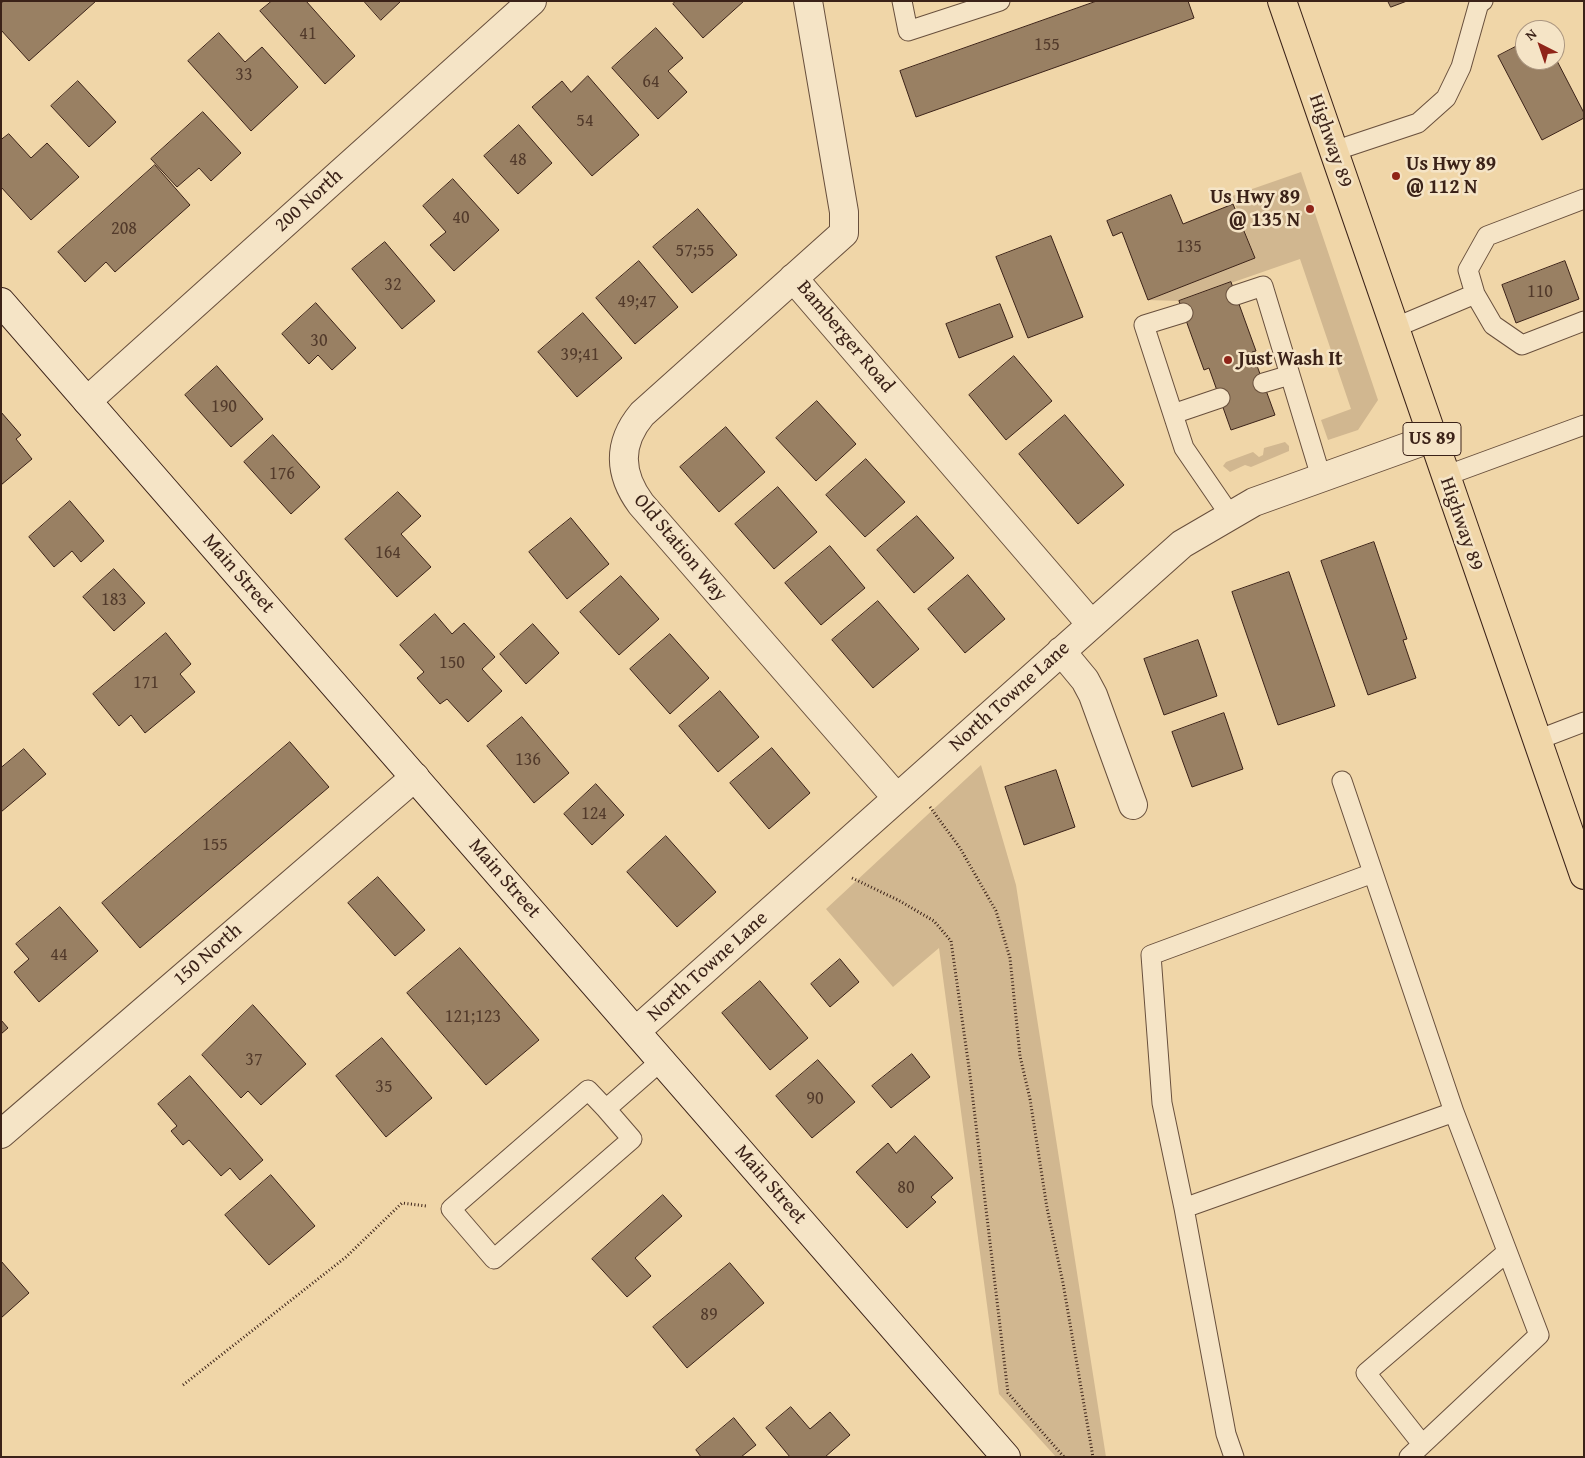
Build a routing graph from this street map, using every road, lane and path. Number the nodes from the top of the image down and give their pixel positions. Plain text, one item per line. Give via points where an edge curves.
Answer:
1 (532, 1) edge
2 (808, 1) edge
3 (902, 1) edge
4 (1000, 1) edge
5 (1282, 1) edge
6 (1483, 1) edge
7 (1334, 151) junction
8 (1584, 199) edge
9 (794, 278) junction
10 (1475, 294) junction
11 (1236, 295) dead end
12 (1, 302) edge
13 (1183, 313) dead end
14 (1584, 322) edge
15 (1394, 328) junction
16 (1290, 375) junction
17 (1263, 383) dead end
18 (1220, 398) dead end
19 (88, 401) junction
20 (1173, 414) junction
21 (1584, 425) edge
22 (1432, 438) junction
23 (1445, 476) junction
24 (1321, 477) junction
25 (1230, 515) junction
26 (1092, 624) junction
27 (1061, 651) junction
28 (1584, 722) edge
29 (1537, 740) junction
30 (414, 777) junction
31 (1342, 781) dead end
32 (897, 798) junction
33 (1133, 804) dead end
34 (929, 806) dead end
35 (1583, 871) edge
36 (1373, 873) junction
37 (849, 877) dead end
38 (636, 1032) junction
39 (662, 1060) junction
40 (606, 1109) junction
41 (1454, 1112) junction
42 (1, 1134) edge
43 (402, 1203) dead end
44 (1184, 1208) junction
45 (1507, 1252) junction
46 (184, 1386) dead end
47 (1415, 1451) edge
48 (1006, 1457) edge
49 (1064, 1457) edge
50 (1093, 1457) edge
51 (1234, 1457) edge

1 - 19 street, 200 North
2 - 9 street, Bamberger Road via 844,212 844,233
3 - 4 lane via 908,30
5 - 7 main road, Highway 89 / US 89
6 - 7 lane via 1479,3 1461,67 1446,98 1418,122
7 - 15 main road, Highway 89 / US 89
8 - 10 lane via 1487,236 1468,270
9 - 26 street, Bamberger Road
9 - 32 street, Old Station Way via 642,414 628,435 624,472 641,504
10 - 14 lane via 1493,325 1522,345
10 - 15 lane
11 - 16 lane via 1263,286
12 - 19 street, Main Street
13 - 20 lane via 1144,326
15 - 22 main road, Highway 89 / US 89
16 - 17 lane
16 - 24 lane
18 - 20 lane
19 - 30 street, Main Street
20 - 25 lane via 1184,448
21 - 23 lane
22 - 23 main road, Highway 89 / US 89
22 - 24 street, North Towne Lane
23 - 29 main road, Highway 89 / US 89
24 - 25 street, North Towne Lane via 1254,502
25 - 26 street, North Towne Lane via 1182,544
26 - 27 street, North Towne Lane
27 - 32 street, North Towne Lane
27 - 33 street via 1093,695
28 - 29 lane
29 - 35 main road, Highway 89 / US 89
30 - 38 street, Main Street
30 - 42 street, 150 North
31 - 36 lane
32 - 38 street, North Towne Lane
34 - 50 path via 960,848 996,911 1010,958 1020,1056
36 - 41 lane
36 - 44 lane via 1151,956 1162,1103
37 - 49 path via 934,921 951,941 1008,1393
38 - 39 street, Main Street
39 - 40 lane
39 - 48 street, Main Street
40 - 40 lane via 632,1139 494,1259 451,1210 588,1090
41 - 44 lane
41 - 45 lane
43 - 46 path via 346,1257
44 - 51 lane via 1226,1434
45 - 47 lane via 1539,1334
45 - 47 lane via 1366,1374

